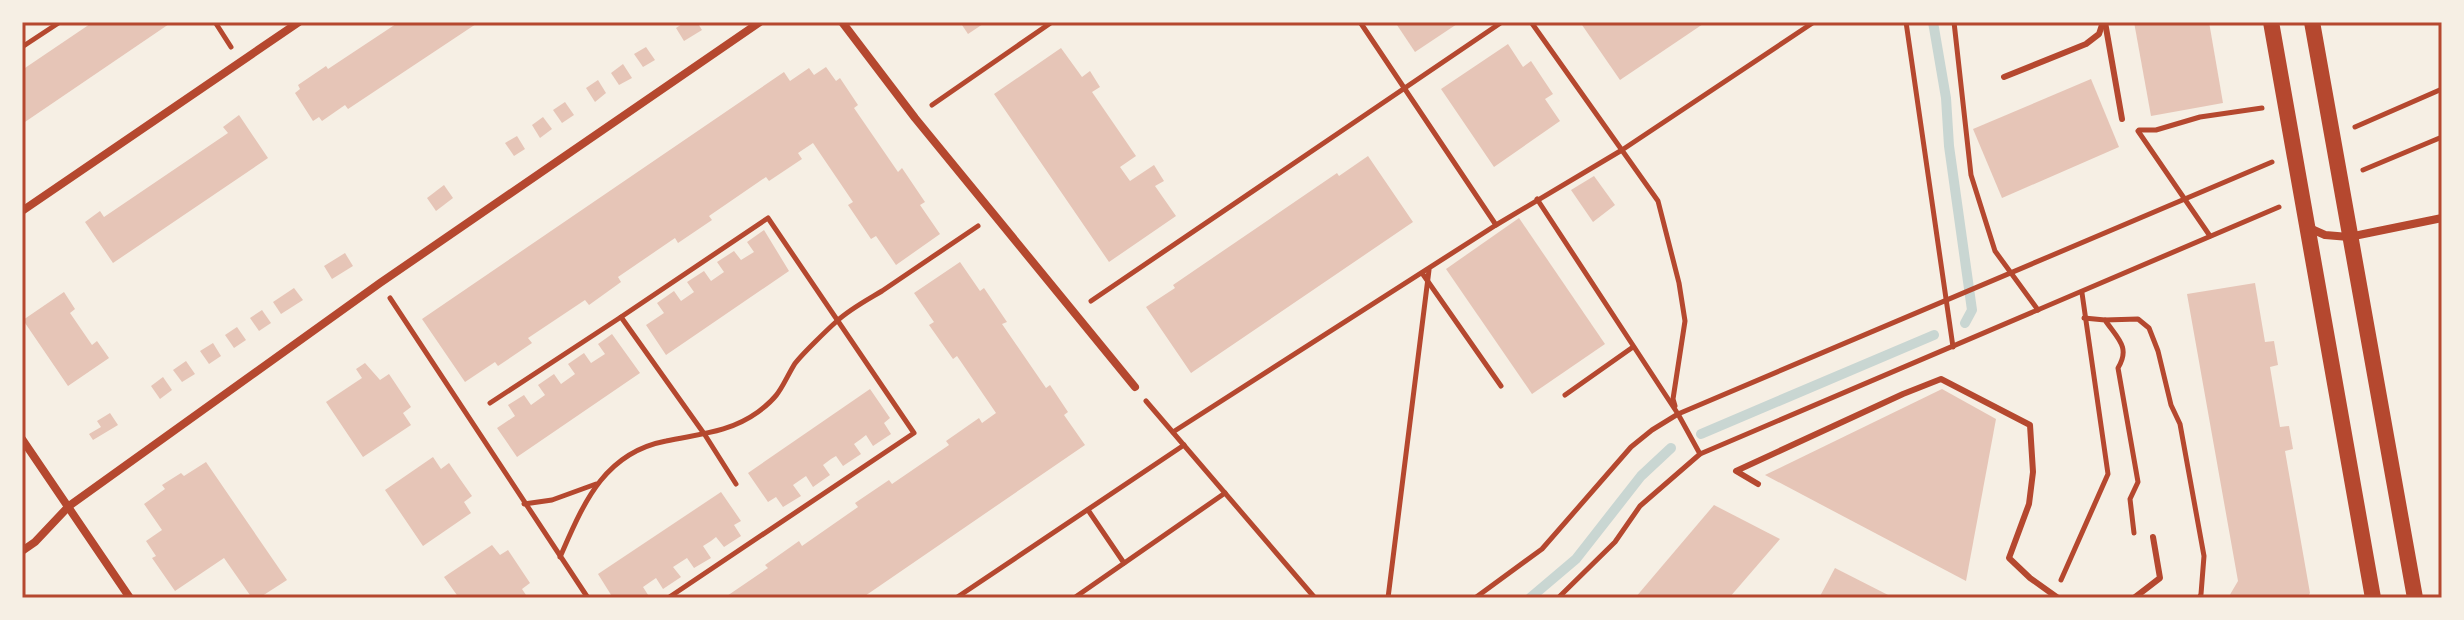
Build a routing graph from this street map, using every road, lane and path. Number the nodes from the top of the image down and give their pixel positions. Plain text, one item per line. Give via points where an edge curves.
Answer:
1 (60, 22) edge
2 (299, 22) edge
3 (760, 22) edge
4 (842, 22) edge
5 (1052, 22) edge
6 (1360, 22) edge
7 (1502, 22) edge
8 (1531, 22) edge
9 (1814, 22) edge
10 (1906, 22) edge
11 (1954, 22) edge
12 (2104, 22) edge
13 (2271, 22) edge
14 (2312, 22) edge
15 (22, 47) edge
16 (2004, 77) dead end
17 (1404, 88) junction
18 (2442, 89) edge
19 (2263, 107) dead end
20 (915, 118) junction
21 (2122, 119) joint
22 (2137, 130) junction
23 (2340, 133) dead end
24 (2442, 137) edge
25 (1622, 150) junction
26 (2282, 158) dead end
27 (2362, 171) dead end
28 (1537, 199) junction
29 (2280, 207) dead end
30 (22, 211) edge
31 (995, 216) junction
32 (2442, 218) edge
33 (1496, 225) junction
34 (2307, 226) junction
35 (2210, 236) junction
36 (2349, 237) junction
37 (1429, 269) junction
38 (1422, 273) junction
39 (1427, 281) junction
40 (380, 283) junction
41 (2082, 293) junction
42 (1095, 298) dead end
43 (2039, 310) junction
44 (621, 317) junction
45 (2084, 318) junction
46 (838, 320) junction
47 (2105, 320) junction
48 (1633, 347) junction
49 (1953, 347) junction
50 (1501, 386) dead end
51 (1135, 387) joint
52 (1565, 395) dead end
53 (490, 403) dead end
54 (1678, 414) junction
55 (1173, 432) junction
56 (705, 435) junction
57 (22, 439) edge
58 (1184, 445) junction
59 (1700, 454) junction
60 (596, 484) junction
61 (736, 484) dead end
62 (1758, 484) dead end
63 (1225, 493) junction
64 (524, 504) junction
65 (69, 506) junction
66 (2130, 509) dead end
67 (1088, 510) junction
68 (2153, 537) dead end
69 (22, 551) edge
70 (560, 557) junction
71 (1124, 563) junction
72 (2063, 575) dead end
73 (960, 597) edge
74 (130, 598) edge
75 (588, 598) edge
76 (668, 598) edge
77 (1074, 598) edge
78 (1315, 598) edge
79 (1388, 598) edge
80 (1475, 598) edge
81 (1558, 598) edge
82 (2058, 598) edge
83 (2134, 598) edge
84 (2199, 598) edge
85 (2373, 598) edge
86 (2415, 598) edge

1 - 15 path
2 - 30 street
3 - 40 street
4 - 20 street
5 - 20 path
6 - 17 path
7 - 17 path
8 - 25 path
9 - 25 path
10 - 49 path
11 - 43 path via 1971,175 1995,251
12 - 16 lane via 2086,44
12 - 21 lane
13 - 34 main road
14 - 36 main road
17 - 33 path
17 - 42 path
18 - 23 path
19 - 22 path
20 - 31 street
21 - 22 path
22 - 35 path
24 - 27 path
25 - 28 path
25 - 54 path via 1658,201 1679,283 1685,321 1673,399
26 - 54 path
28 - 33 path
28 - 48 path
29 - 35 path
31 - 46 path
31 - 51 street
32 - 36 street
33 - 37 path
34 - 36 street via 2325,235
34 - 85 main road
35 - 41 path
36 - 86 main road
37 - 38 path
37 - 39 path
38 - 39 path
38 - 55 path
39 - 50 path
39 - 79 path
40 - 64 path
40 - 65 street
41 - 43 path
41 - 45 path
43 - 49 path
44 - 46 path via 768,218
44 - 53 path
44 - 56 path
45 - 47 path
45 - 72 path via 2108,474
46 - 56 path via 795,363 774,399 733,426
46 - 76 path via 914,433
47 - 66 path via 2124,348 2118,368 2138,482
47 - 84 path via 2138,319 2149,328 2158,351 2180,424 2204,556
48 - 52 path
48 - 54 path
49 - 59 path
51 - 55 path
54 - 59 path
54 - 80 path via 1631,447 1542,549
55 - 58 path
56 - 60 path via 642,449
56 - 61 path
57 - 65 street
58 - 63 path
58 - 67 path
59 - 81 path via 1640,506 1615,542
60 - 64 path
60 - 70 path
62 - 82 lane via 1736,471 1941,379 2030,425 2029,504 2009,558
63 - 71 path
63 - 78 path
64 - 70 path
65 - 69 street
65 - 74 street
67 - 71 path
67 - 73 path
68 - 83 lane via 2160,578
70 - 75 path
71 - 77 path

